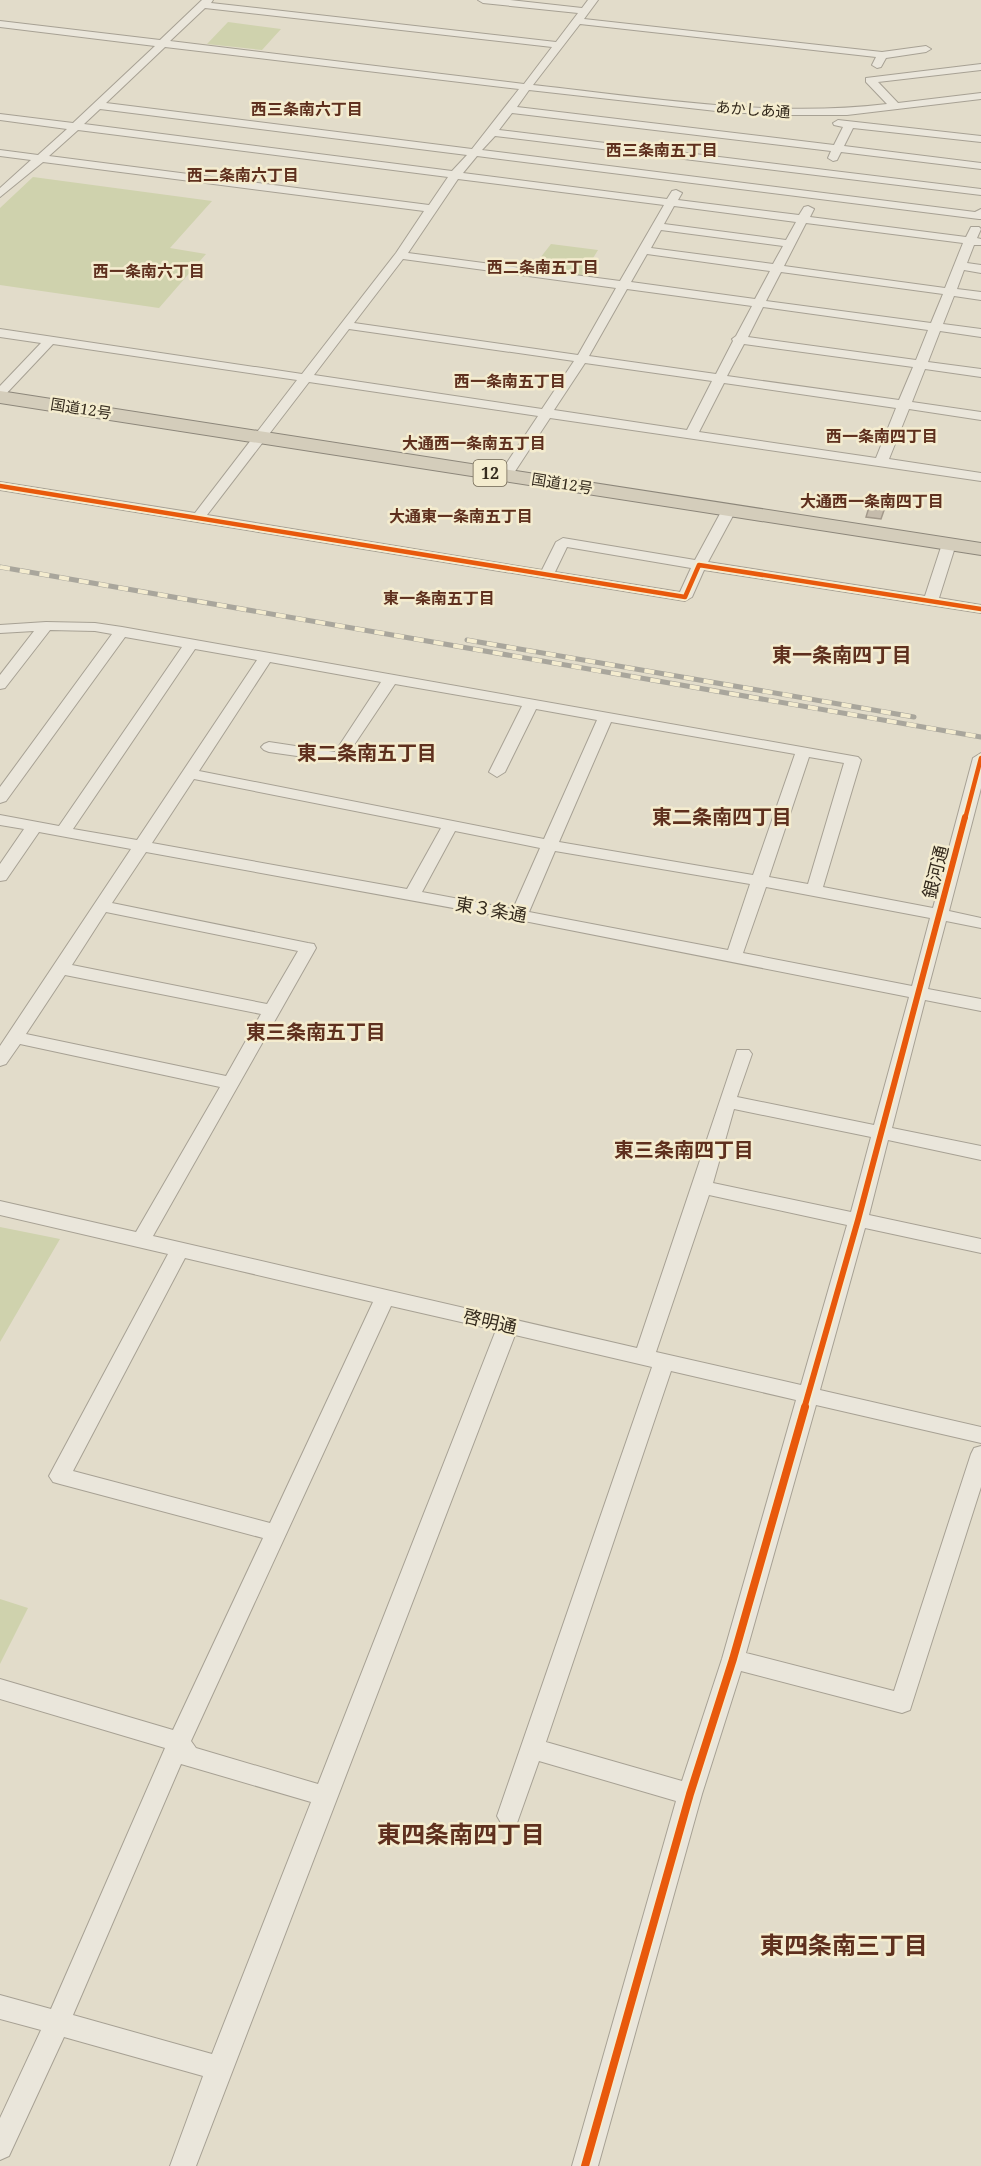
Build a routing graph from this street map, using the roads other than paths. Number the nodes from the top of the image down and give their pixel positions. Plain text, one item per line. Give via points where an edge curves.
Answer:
1 (483, 0) edge
2 (593, 0) edge
3 (206, 2) edge
4 (585, 11) junction
5 (578, 21) junction
6 (0, 24) edge
7 (163, 43) junction
8 (557, 45) junction
9 (926, 50) dead end
10 (882, 55) junction
11 (981, 67) edge
12 (870, 80) junction
13 (526, 87) junction
14 (981, 96) edge
15 (97, 105) junction
16 (895, 106) junction
17 (509, 109) junction
18 (812, 113) junction
19 (0, 117) edge
20 (850, 124) junction
21 (75, 127) junction
22 (492, 132) junction
23 (711, 133) junction
24 (981, 139) edge
25 (838, 149) junction
26 (0, 153) edge
27 (475, 153) junction
28 (39, 158) junction
29 (981, 166) edge
30 (826, 172) junction
31 (456, 174) junction
32 (0, 178) edge
33 (684, 179) junction
34 (16, 180) junction
35 (981, 192) edge
36 (0, 194) edge
37 (815, 195) junction
38 (670, 202) junction
39 (432, 209) junction
40 (980, 214) edge
41 (803, 219) junction
42 (657, 226) junction
43 (976, 241) edge
44 (790, 243) junction
45 (643, 250) junction
46 (400, 255) junction
47 (961, 266) junction
48 (776, 269) junction
49 (981, 269) edge
50 (622, 286) junction
51 (951, 293) junction
52 (981, 296) edge
53 (757, 304) junction
54 (345, 325) junction
55 (936, 327) junction
56 (0, 333) edge
57 (981, 333) edge
58 (738, 339) junction
59 (50, 340) junction
60 (582, 358) junction
61 (920, 364) junction
62 (981, 373) edge
63 (307, 377) junction
64 (718, 378) junction
65 (0, 395) edge
66 (903, 405) junction
67 (546, 412) junction
68 (981, 416) edge
69 (691, 434) junction
70 (260, 437) junction
71 (881, 462) junction
72 (505, 476) junction
73 (981, 477) edge
74 (0, 486) edge
75 (729, 510) junction
76 (199, 517) junction
77 (950, 544) junction
78 (981, 549) edge
79 (699, 565) junction
80 (547, 574) junction
81 (931, 601) junction
82 (981, 609) edge
83 (46, 626) junction
84 (0, 629) edge
85 (122, 631) junction
86 (190, 645) junction
87 (267, 656) junction
88 (391, 678) junction
89 (0, 686) edge
90 (531, 703) junction
91 (606, 717) junction
92 (269, 747) dead end
93 (804, 750) junction
94 (981, 758) edge
95 (497, 772) dead end
96 (189, 773) junction
97 (0, 798) edge
98 (0, 820) edge
99 (450, 826) junction
100 (34, 827) junction
101 (63, 832) junction
102 (548, 845) junction
103 (139, 846) junction
104 (0, 876) edge
105 (758, 882) junction
106 (814, 890) junction
107 (412, 895) junction
108 (100, 906) junction
109 (519, 915) junction
110 (940, 916) junction
111 (981, 923) edge
112 (734, 956) junction
113 (60, 968) junction
114 (920, 993) junction
115 (981, 1005) edge
116 (274, 1011) junction
117 (15, 1037) junction
118 (743, 1054) dead end
119 (0, 1060) edge
120 (232, 1083) junction
121 (727, 1101) junction
122 (881, 1132) junction
123 (981, 1153) edge
124 (702, 1187) junction
125 (0, 1208) edge
126 (858, 1220) junction
127 (141, 1240) junction
128 (981, 1246) edge
129 (180, 1250) junction
130 (385, 1297) junction
131 (508, 1326) junction
132 (654, 1359) junction
133 (807, 1395) junction
134 (981, 1435) edge
135 (981, 1454) edge
136 (275, 1533) junction
137 (733, 1659) junction
138 (0, 1689) edge
139 (179, 1742) junction
140 (533, 1749) junction
141 (690, 1794) junction
142 (324, 1796) junction
143 (509, 1816) dead end
144 (0, 2007) edge
145 (57, 2024) junction
146 (219, 2068) junction
147 (0, 2147) edge
148 (183, 2166) edge
149 (585, 2166) edge

1 - 4 street
2 - 4 street
3 - 7 street
3 - 8 street
4 - 5 street
5 - 8 street
5 - 10 street
6 - 7 street, あかしあ通
7 - 13 street, あかしあ通
7 - 15 street
8 - 13 street
9 - 10 street
10 - 12 street
11 - 12 street
12 - 16 street
13 - 17 street
13 - 23 street, あかしあ通
14 - 16 street, あかしあ通
15 - 21 street
15 - 27 street
16 - 18 street, あかしあ通
17 - 22 street
17 - 23 street
18 - 20 street via 821,120
18 - 23 street, あかしあ通
19 - 21 street
20 - 24 street
20 - 25 street
21 - 28 street
21 - 31 street
22 - 23 street
22 - 27 street
23 - 25 street
23 - 30 street
23 - 33 street
25 - 29 street
25 - 30 street
26 - 28 street
27 - 31 street
27 - 33 street
28 - 34 street
28 - 39 street
30 - 35 street
30 - 37 street
31 - 38 street
31 - 39 street
32 - 34 street
33 - 37 street
33 - 38 street
34 - 36 street
37 - 40 street
37 - 41 street
38 - 41 street
38 - 42 street
39 - 46 street
40 - 43 street
41 - 43 street
41 - 44 street
42 - 44 street
42 - 45 street
43 - 47 street
44 - 48 street
45 - 48 street
45 - 50 street
46 - 50 street
46 - 54 street
47 - 49 street
47 - 51 street
48 - 51 street
48 - 53 street
50 - 53 street
50 - 60 street
51 - 52 street
51 - 55 street
53 - 55 street
53 - 58 street
54 - 60 street
54 - 63 street
55 - 57 street
55 - 61 street
56 - 59 street
58 - 61 street
58 - 64 street
59 - 63 street
59 - 65 street
60 - 64 street
60 - 67 street
61 - 62 street
61 - 66 street
63 - 67 street
63 - 70 street
64 - 66 street
64 - 69 street
65 - 70 highway, 国道12号 / 12
66 - 68 street
66 - 71 street
67 - 69 street
67 - 72 street
69 - 71 street
70 - 72 highway, 国道12号 / 12
70 - 76 street
71 - 73 street
72 - 75 highway, 国道12号 / 12
74 - 76 street
75 - 77 highway, 国道12号 / 12
75 - 79 street
76 - 80 street
77 - 78 highway, 国道12号 / 12
77 - 81 street
79 - 80 street via 563,542
79 - 80 street via 686,597
79 - 81 street
81 - 82 street
83 - 84 street
83 - 85 street
83 - 89 street
85 - 86 street
85 - 97 street
86 - 87 street
86 - 101 street
87 - 88 street
87 - 96 street
88 - 90 street
88 - 92 street via 339,757
90 - 91 street
90 - 95 street
91 - 93 street
91 - 102 street
93 - 105 street
93 - 106 street via 853,760
94 - 110 street, 銀河通
96 - 99 street
96 - 103 street
98 - 100 street, 東３条通
99 - 102 street
99 - 107 street
100 - 101 street, 東３条通
100 - 104 street
101 - 103 street, 東３条通
102 - 105 street
102 - 109 street
103 - 107 street, 東３条通
103 - 108 street
105 - 106 street
105 - 112 street
106 - 110 street
107 - 109 street, 東３条通
108 - 113 street
108 - 116 street via 308,948
109 - 112 street, 東３条通
110 - 111 street
110 - 114 street, 銀河通
112 - 114 street, 東３条通
113 - 116 street
113 - 117 street
114 - 115 street, 東３条通
114 - 122 street, 銀河通
116 - 120 street
117 - 119 street
117 - 120 street
118 - 121 street
120 - 127 street
121 - 122 street
121 - 124 street
122 - 123 street
122 - 126 street, 銀河通
124 - 126 street
124 - 132 street
125 - 127 street, 啓明通
126 - 128 street
126 - 133 street, 銀河通
127 - 129 street, 啓明通
129 - 130 street, 啓明通
129 - 136 street via 60,1476
130 - 131 street, 啓明通
130 - 136 street
131 - 132 street, 啓明通
131 - 142 street
132 - 133 street, 啓明通
132 - 140 street
133 - 134 street, 啓明通
133 - 137 street, 銀河通
135 - 137 street via 902,1703
136 - 139 street
137 - 141 street, 銀河通
138 - 139 street
139 - 142 street via 188,1756
139 - 145 street
140 - 141 street
140 - 143 street
141 - 149 street, 銀河通
142 - 146 street
144 - 145 street
145 - 146 street
145 - 147 street
146 - 148 street

